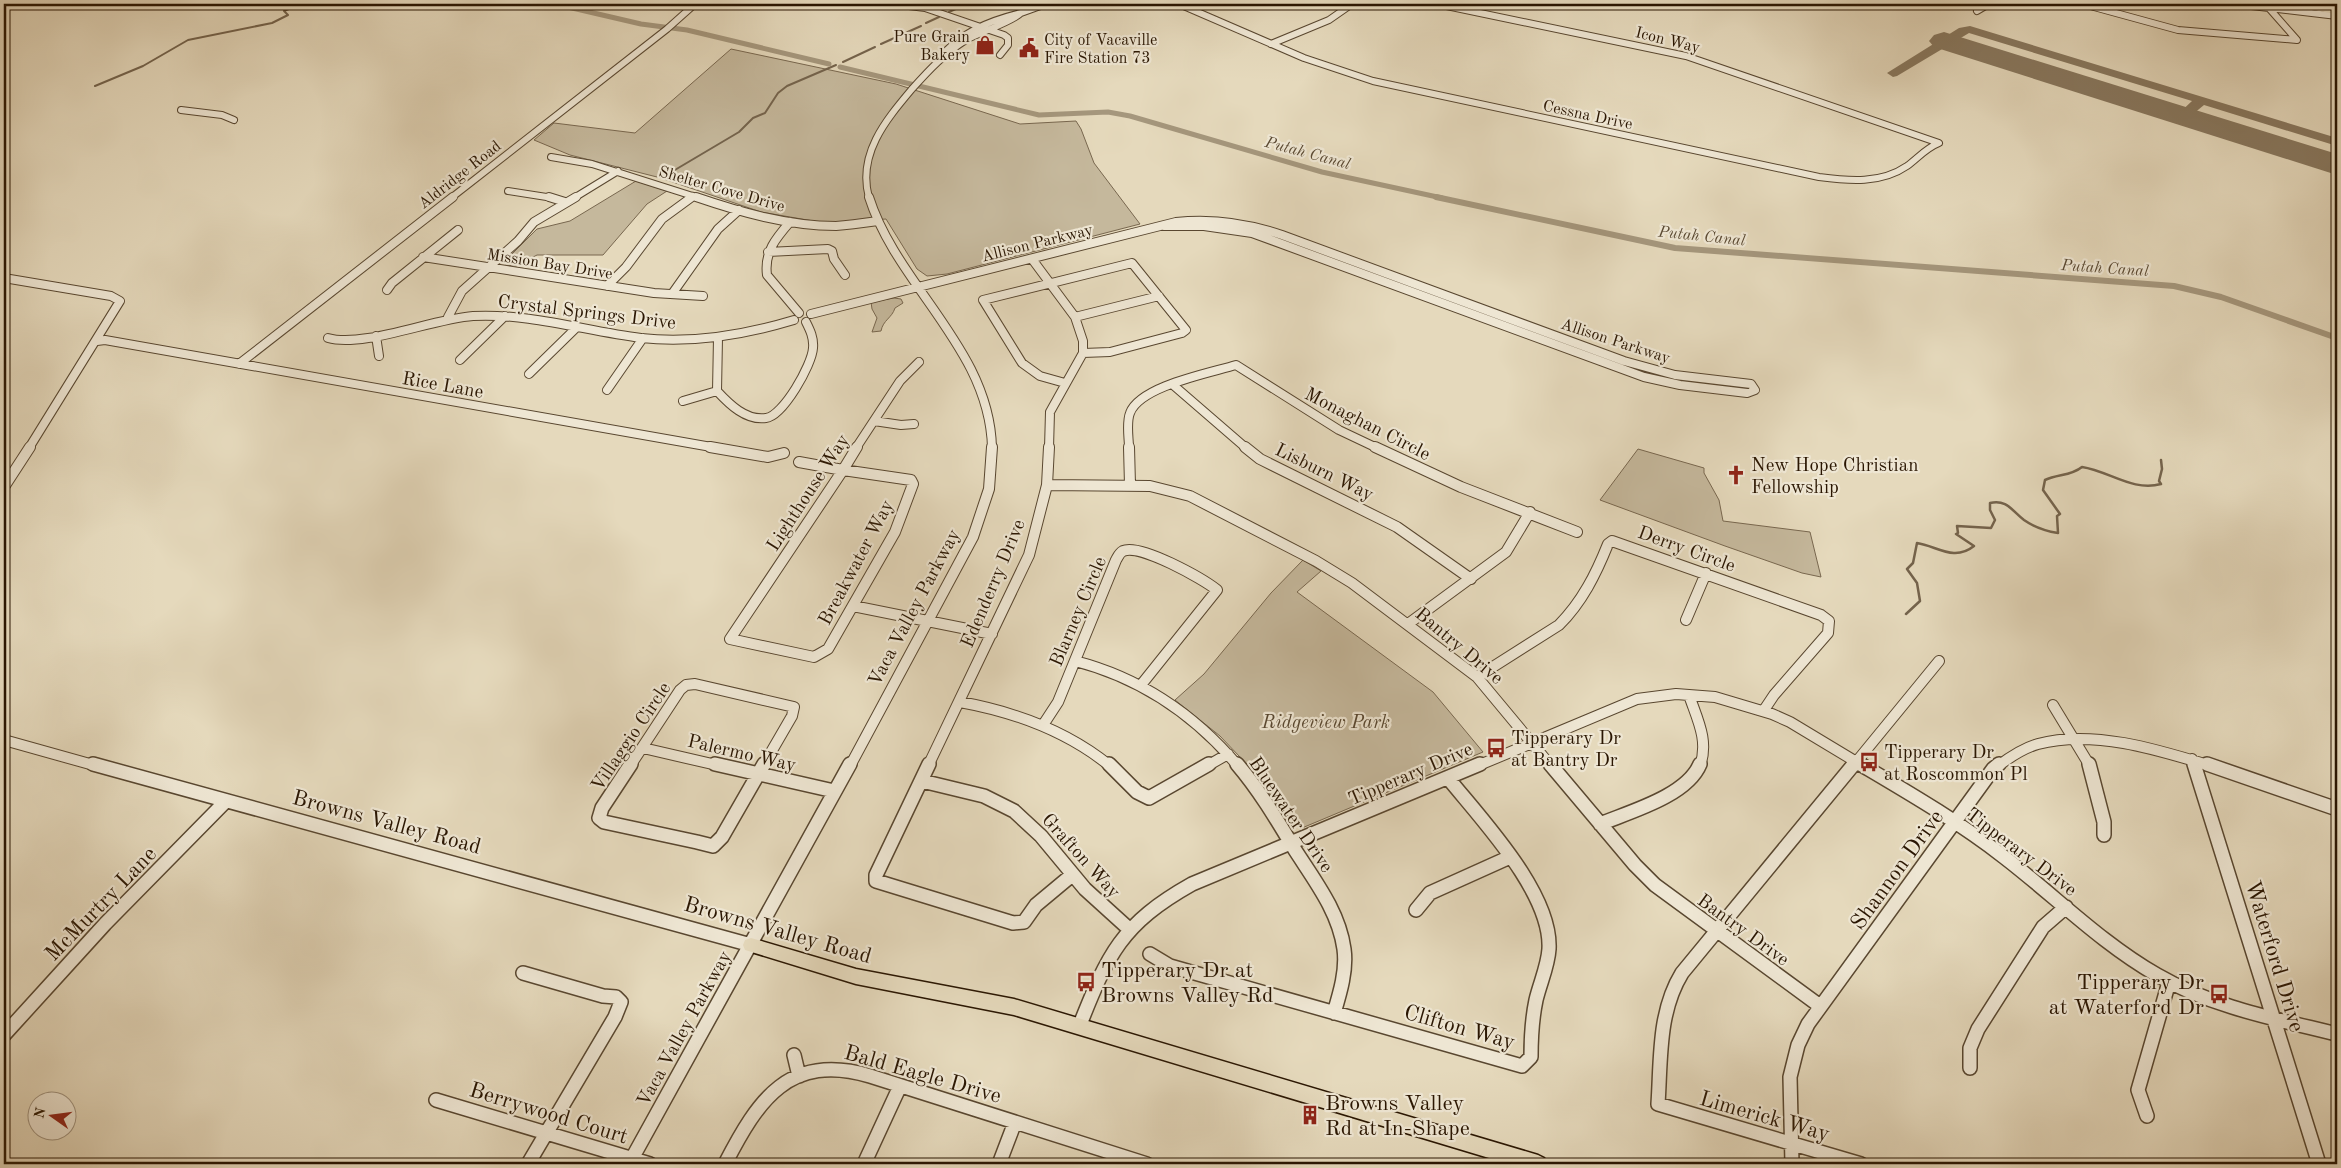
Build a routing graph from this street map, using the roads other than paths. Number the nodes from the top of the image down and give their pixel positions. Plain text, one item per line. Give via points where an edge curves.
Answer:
1 (694, 4) edge
2 (894, 4) edge
3 (1046, 4) edge
4 (1180, 4) edge
5 (1352, 4) edge
6 (1437, 4) edge
7 (1989, 4) edge
8 (2083, 4) edge
9 (2234, 4) edge
10 (2280, 4) edge
11 (2312, 4) edge
12 (2268, 7) junction
13 (2337, 7) edge
14 (1977, 11) dead end
15 (2337, 12) edge
16 (2337, 16) edge
17 (984, 28) junction
18 (1271, 44) junction
19 (1000, 55) dead end
20 (181, 110) dead end
21 (234, 120) dead end
22 (1886, 125) joint
23 (551, 157) dead end
24 (618, 171) junction
25 (508, 191) dead end
26 (693, 196) junction
27 (565, 202) junction
28 (739, 210) junction
29 (878, 221) junction
30 (790, 222) junction
31 (1164, 226) junction
32 (458, 230) dead end
33 (768, 252) junction
34 (423, 257) junction
35 (1032, 259) junction
36 (488, 267) junction
37 (845, 275) dead end
38 (4, 278) edge
39 (1049, 283) junction
40 (607, 286) junction
41 (917, 286) junction
42 (386, 290) dead end
43 (672, 294) junction
44 (704, 296) dead end
45 (1160, 296) junction
46 (505, 316) junction
47 (448, 317) junction
48 (796, 317) junction
49 (1075, 317) junction
50 (808, 318) junction
51 (576, 328) junction
52 (376, 336) junction
53 (328, 338) dead end
54 (643, 338) junction
55 (718, 338) junction
56 (97, 341) junction
57 (1083, 353) junction
58 (379, 356) dead end
59 (460, 360) dead end
60 (919, 362) dead end
61 (239, 364) junction
62 (529, 374) dead end
63 (1065, 383) junction
64 (1172, 384) junction
65 (607, 390) dead end
66 (717, 391) junction
67 (683, 400) dead end
68 (874, 421) junction
69 (914, 424) dead end
70 (784, 453) dead end
71 (799, 462) dead end
72 (843, 470) junction
73 (1047, 485) junction
74 (1130, 485) junction
75 (4, 487) edge
76 (1530, 512) junction
77 (1577, 532) dead end
78 (1706, 574) junction
79 (1471, 579) junction
80 (853, 606) junction
81 (1686, 620) dead end
82 (927, 621) junction
83 (1408, 624) junction
84 (992, 634) junction
85 (797, 653) joint
86 (1075, 661) junction
87 (1939, 661) dead end
88 (1477, 677) junction
89 (1141, 685) junction
90 (1689, 695) junction
91 (960, 702) junction
92 (2053, 705) dead end
93 (1764, 710) junction
94 (1043, 725) junction
95 (4, 740) edge
96 (2074, 740) junction
97 (1533, 742) junction
98 (643, 748) junction
99 (1228, 754) junction
100 (2192, 759) junction
101 (1855, 762) junction
102 (758, 774) junction
103 (1448, 778) junction
104 (922, 781) junction
105 (834, 791) junction
106 (226, 801) junction
107 (2337, 808) edge
108 (1955, 823) junction
109 (1600, 824) junction
110 (2104, 835) dead end
111 (1290, 843) junction
112 (1510, 857) junction
113 (1072, 875) junction
114 (2066, 907) junction
115 (1416, 910) dead end
116 (1128, 928) junction
117 (1717, 930) junction
118 (751, 944) junction
119 (1150, 954) dead end
120 (523, 973) dead end
121 (2169, 982) junction
122 (1820, 1006) junction
123 (1334, 1013) junction
124 (2273, 1018) junction
125 (1079, 1027) junction
126 (4, 1034) edge
127 (2337, 1034) edge
128 (794, 1055) dead end
129 (1970, 1068) dead end
130 (799, 1076) junction
131 (900, 1086) junction
132 (436, 1100) dead end
133 (2147, 1116) dead end
134 (1014, 1122) junction
135 (547, 1133) junction
136 (1791, 1144) junction
137 (631, 1162) edge
138 (528, 1164) edge
139 (650, 1164) edge
140 (725, 1164) edge
141 (864, 1164) edge
142 (999, 1164) edge
143 (1147, 1164) edge
144 (1538, 1164) edge
145 (1792, 1164) edge
146 (1861, 1164) edge
147 (2319, 1164) edge

1 - 61 street, Aldridge Road via 668,28
2 - 17 street via 925,8
3 - 17 street, Vaca Valley Parkway
4 - 18 street, Cessna Drive
5 - 18 street via 1329,20
6 - 22 street, Icon Way via 1686,56
7 - 14 street
8 - 12 street via 2178,30 2297,40
9 - 12 street
10 - 15 highway
11 - 13 highway
12 - 16 street
17 - 19 street via 1008,38 1008,45
17 - 29 street, Vaca Valley Parkway via 938,60 884,123 869,155 866,183
18 - 22 street, Cessna Drive via 1304,58 1400,88 1818,177 1857,180 1884,176 1903,169 1939,143
20 - 21 street via 222,115
23 - 24 street, Shelter Cove Drive
24 - 26 street, Shelter Cove Drive
24 - 27 street
25 - 27 street
26 - 28 street, Shelter Cove Drive
26 - 40 street via 662,219
27 - 36 street via 534,222
28 - 30 street, Shelter Cove Drive
28 - 43 street via 718,228
29 - 30 street, Shelter Cove Drive via 834,227
29 - 41 street, Vaca Valley Parkway
30 - 33 street
31 - 31 street, Allison Parkway via 1211,226 1252,233 1644,378 1697,388 1755,390 1751,384 1675,375 1624,361 1264,228 1210,219
31 - 35 street, Allison Parkway
32 - 34 street
33 - 37 street via 828,249
33 - 48 street via 765,262 767,275
34 - 36 street, Mission Bay Drive
34 - 42 street
35 - 39 street
35 - 41 street, Allison Parkway
36 - 40 street, Mission Bay Drive
36 - 47 street via 462,292
38 - 56 street via 116,297 120,307
39 - 45 street via 1132,263
39 - 49 street
39 - 63 street via 983,300 1022,363 1040,376
40 - 43 street, Mission Bay Drive
41 - 50 street
41 - 82 street, Vaca Valley Parkway via 969,367 986,405 991,428 992,466 983,510 967,548
43 - 44 street, Mission Bay Drive
45 - 49 street
45 - 57 street via 1186,330 1110,352
46 - 47 street, Crystal Springs Drive
46 - 51 street, Crystal Springs Drive
46 - 59 street
47 - 52 street, Crystal Springs Drive
48 - 50 street
48 - 55 street, Crystal Springs Drive via 757,331
49 - 57 street via 1083,341
50 - 66 street via 813,352 809,364 803,379 775,415 764,419 748,414 726,402
51 - 54 street, Crystal Springs Drive
51 - 62 street
52 - 53 street, Crystal Springs Drive via 351,341
52 - 58 street
54 - 55 street, Crystal Springs Drive
54 - 65 street
55 - 66 street
56 - 61 street, Rice Lane
56 - 75 street
57 - 63 street, Edenderry Drive
60 - 68 street, Lighthouse Way via 906,372
61 - 70 street, Rice Lane via 768,457
63 - 73 street, Edenderry Drive via 1050,412
64 - 74 street, Monaghan Circle via 1142,397 1129,415
64 - 76 street, Monaghan Circle via 1236,365 1339,430 1461,487
64 - 79 street, Lisburn Way via 1260,459 1398,527
66 - 67 street
68 - 69 street
68 - 72 street, Lighthouse Way
71 - 72 street, Breakwater Way
72 - 80 street, Breakwater Way via 911,480 913,484 895,532
72 - 85 street, Lighthouse Way via 730,639
73 - 74 street, Bantry Drive
73 - 84 street, Edenderry Drive via 1029,554
74 - 83 street, Bantry Drive via 1168,489 1207,503 1345,578
76 - 77 street, Monaghan Circle
76 - 79 street via 1506,552
78 - 81 street
78 - 88 street, Derry Circle via 1612,541 1570,615
78 - 93 street, Derry Circle via 1829,620 1828,633
79 - 83 street
80 - 82 street
80 - 85 street, Breakwater Way via 828,649 821,655 814,657
82 - 84 street
82 - 105 street, Vaca Valley Parkway
83 - 88 street, Bantry Drive
84 - 91 street, Edenderry Drive
86 - 89 street, Bluewater Drive via 1110,670
86 - 89 street, Blarney Circle via 1120,552 1127,549 1140,551 1212,584 1217,590
86 - 94 street, Blarney Circle via 1058,702
87 - 101 street
88 - 97 street, Bantry Drive
89 - 99 street, Bluewater Drive via 1200,726
90 - 93 street, Tipperary Drive via 1727,699
90 - 97 street, Tipperary Drive via 1652,695 1638,699
90 - 109 street via 1705,753 1700,769 1688,782 1669,793
91 - 94 street
91 - 104 street
92 - 96 street
93 - 101 street, Tipperary Drive
94 - 99 street via 1095,754 1124,777 1140,796 1149,798
95 - 106 street, Browns Valley Road
96 - 100 street, Shannon Drive via 2096,740
96 - 108 street, Shannon Drive via 2045,742 2014,753 1993,769
96 - 110 street via 2092,769
97 - 103 street, Tipperary Drive
97 - 109 street, Bantry Drive
98 - 102 street, Palermo Way
98 - 102 street, Villaggio Circle via 686,685 695,684 794,707
98 - 102 street, Villaggio Circle via 602,808 600,818 604,822 713,846 722,837
99 - 111 street, Bluewater Drive via 1265,801
100 - 107 street, Shannon Drive
100 - 124 street, Waterford Drive
101 - 108 street, Tipperary Drive
101 - 117 street
102 - 105 street, Palermo Way
103 - 111 street, Tipperary Drive
103 - 112 street, Clifton Way
104 - 113 street, Grafton Way via 971,792 1016,812 1037,830
104 - 113 street via 876,875 876,881 1014,923 1024,922 1036,905
105 - 118 street, Vaca Valley Parkway
106 - 118 street, Browns Valley Road
106 - 126 street, McMurtry Lane via 105,924
108 - 114 street, Tipperary Drive via 2012,862
108 - 122 street, Shannon Drive
109 - 117 street, Bantry Drive via 1655,885
111 - 116 street, Tipperary Drive via 1179,890
111 - 123 street, Bluewater Drive via 1330,903 1338,926 1344,950 1343,978
112 - 115 street via 1430,893
112 - 123 street, Clifton Way via 1539,902 1546,920 1548,944 1547,962 1531,1028 1531,1056 1522,1066
113 - 116 street, Grafton Way via 1098,904
114 - 121 street, Tipperary Drive via 2129,958
114 - 129 street via 2043,927 1978,1029 1970,1048
116 - 125 street, Tipperary Drive via 1104,965
117 - 122 street, Bantry Drive
117 - 136 street, Limerick Way via 1671,992 1664,1014 1658,1104
118 - 125 main road, Browns Valley Road via 871,980 985,1000
118 - 137 street, Vaca Valley Parkway
119 - 123 street via 1170,966
120 - 135 street via 616,997 621,1002
121 - 124 street, Tipperary Drive via 2210,999
121 - 133 street via 2138,1090
122 - 136 street, Shannon Drive via 1798,1045 1790,1077
124 - 127 street, Tipperary Drive
124 - 147 street, Waterford Drive
125 - 144 main road, Browns Valley Road
128 - 130 street
130 - 131 street, Bald Eagle Drive via 833,1068
130 - 140 street, Bald Eagle Drive via 767,1097 749,1118
131 - 134 street, Bald Eagle Drive
131 - 141 street
132 - 135 street, Berrywood Court
134 - 142 street
134 - 143 street, Bald Eagle Drive
135 - 137 street, Berrywood Court
135 - 138 street
136 - 145 street, Shannon Drive
136 - 146 street, Limerick Way
137 - 139 street, Berrywood Court

